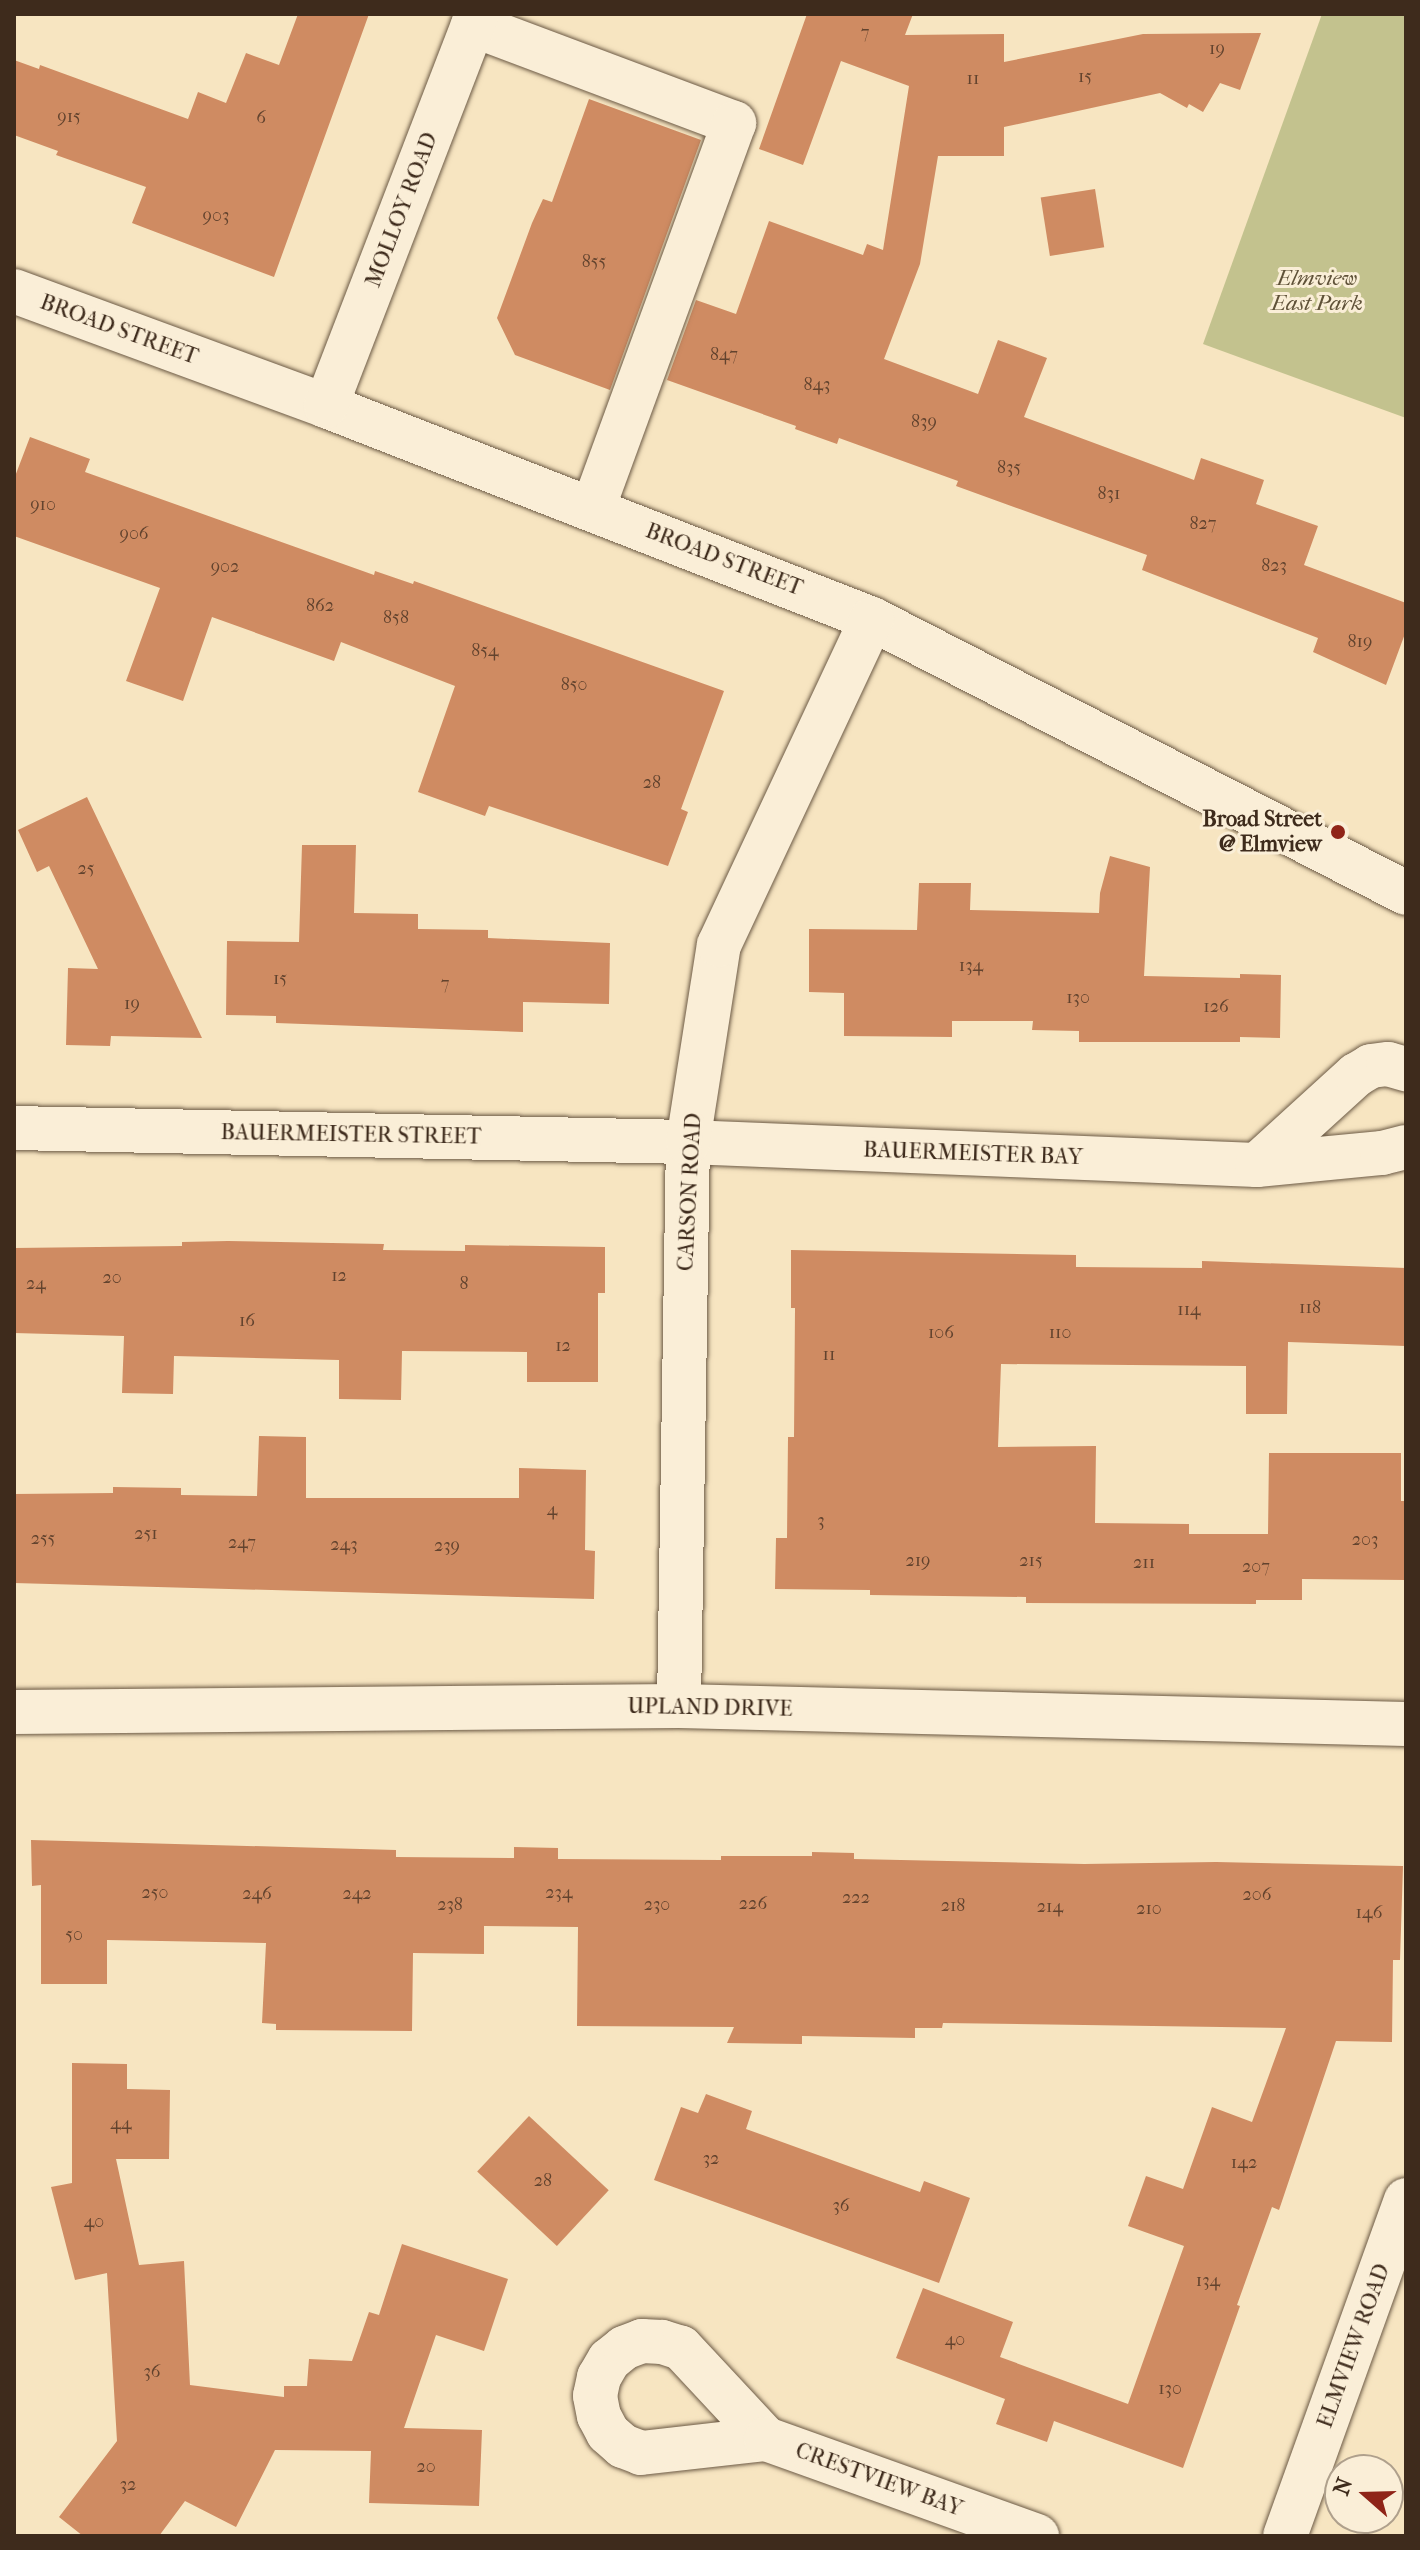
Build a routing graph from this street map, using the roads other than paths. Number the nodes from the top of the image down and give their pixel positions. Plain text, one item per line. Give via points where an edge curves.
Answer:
1 (475, 20) edge
2 (14, 291) edge
3 (326, 406) junction
4 (593, 509) junction
5 (872, 619) junction
6 (1406, 893) edge
7 (1406, 1069) edge
8 (14, 1128) edge
9 (688, 1142) junction
10 (1406, 1147) edge
11 (1257, 1165) junction
12 (679, 1706) junction
13 (14, 1712) edge
14 (1406, 1724) edge
15 (1406, 2200) edge
16 (766, 2439) dead end
17 (1037, 2536) edge
18 (1285, 2536) edge

1 - 3 street, MOLLOY ROAD
1 - 4 street via 734,123
2 - 3 street, BROAD STREET
3 - 4 street, BROAD STREET
4 - 5 street, BROAD STREET
5 - 6 street, BROAD STREET
5 - 9 street, CARSON ROAD via 719,945
7 - 11 street via 1371,1066 1356,1075
8 - 9 street, BAUERMEISTER STREET
9 - 11 street, BAUERMEISTER BAY
9 - 12 street, CARSON ROAD
10 - 11 street, BAUERMEISTER BAY
12 - 13 street, UPLAND DRIVE
12 - 14 street, UPLAND DRIVE
15 - 18 street, ELMVIEW ROAD
16 - 17 street, CRESTVIEW BAY

